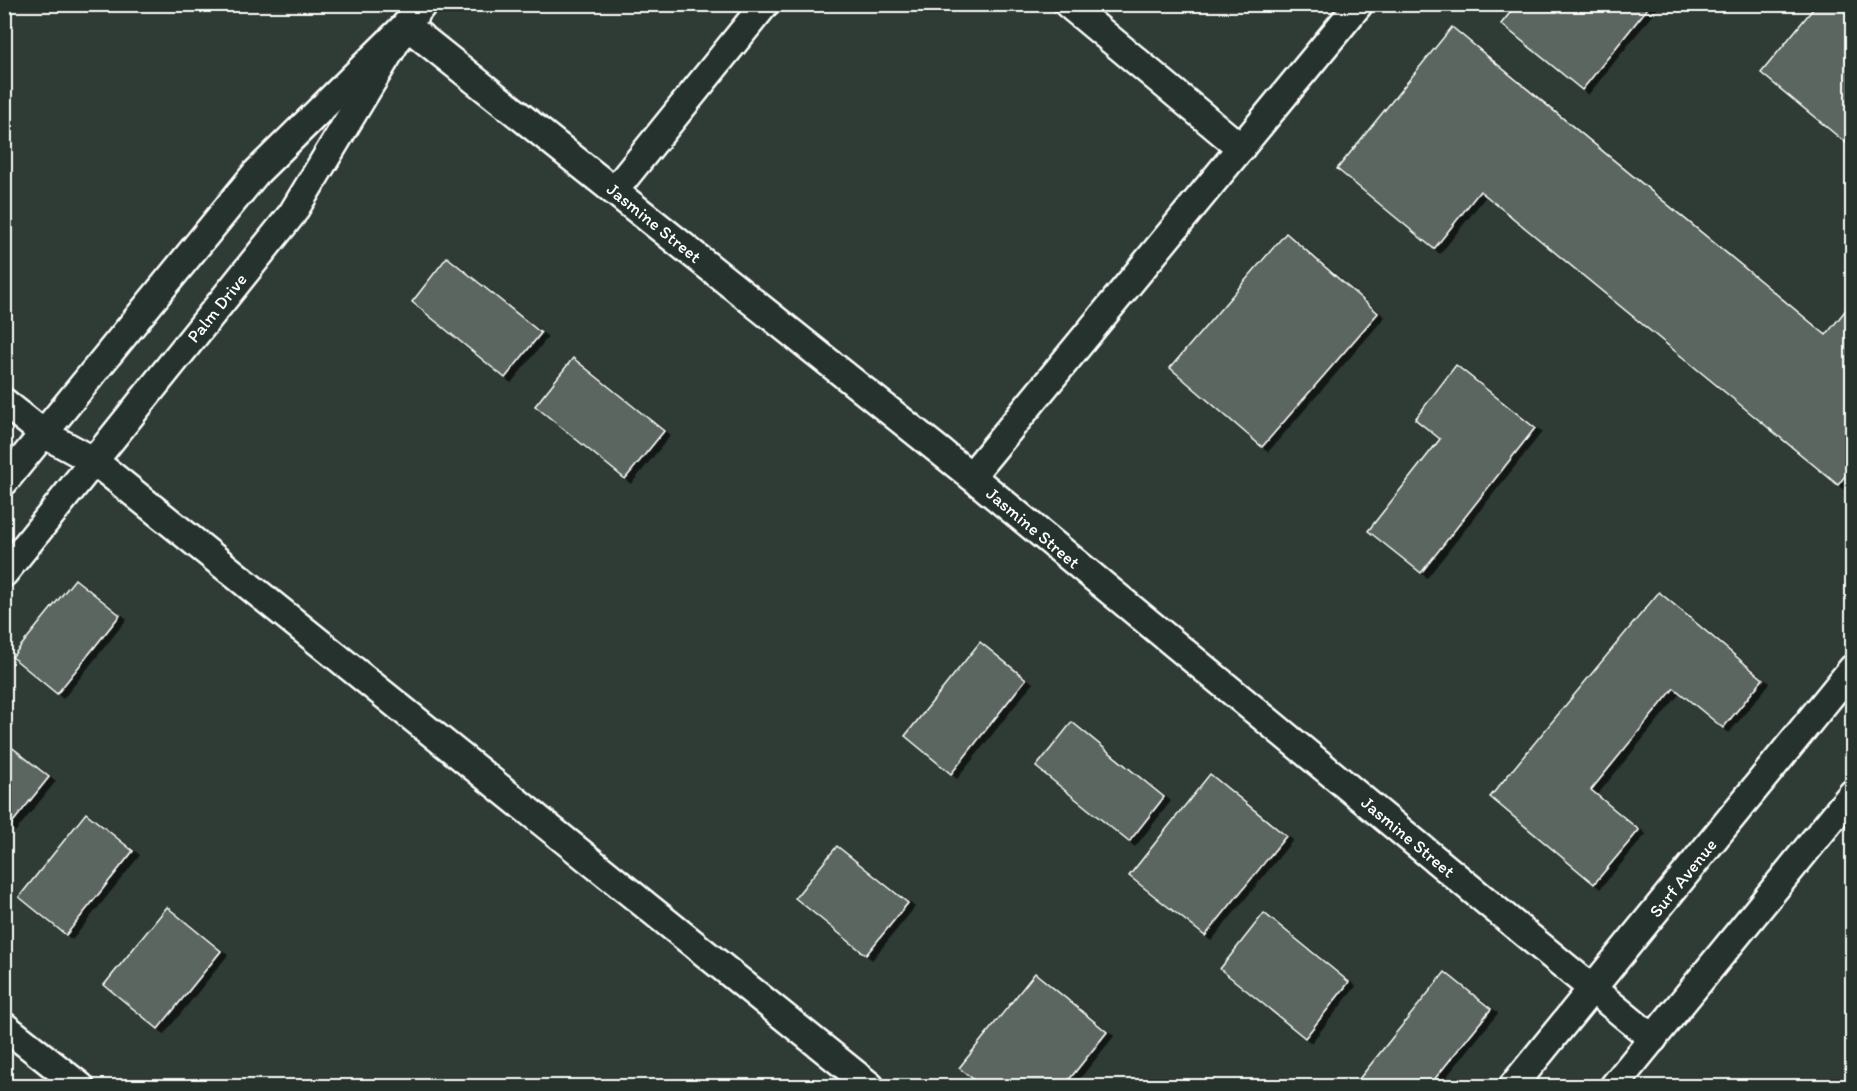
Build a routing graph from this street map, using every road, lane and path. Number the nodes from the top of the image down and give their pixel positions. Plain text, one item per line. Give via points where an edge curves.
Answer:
1 (423, 4) edge
2 (765, 4) edge
3 (1068, 4) edge
4 (1359, 4) edge
5 (406, 25) junction
6 (1241, 148) junction
7 (614, 192) junction
8 (4, 402) edge
9 (44, 434) junction
10 (94, 461) junction
11 (971, 476) junction
12 (4, 482) edge
13 (4, 573) edge
14 (1852, 669) edge
15 (1852, 794) edge
16 (1593, 990) junction
17 (4, 1026) edge
18 (1653, 1039) junction
19 (80, 1086) edge
20 (870, 1086) edge
21 (1513, 1086) edge
22 (1614, 1086) edge

1 - 5 street, Palm Drive
2 - 7 street
3 - 6 street
4 - 6 street
5 - 7 street, Jasmine Street
5 - 9 street, Palm Drive via 256,173
5 - 10 street, Palm Drive via 292,214
6 - 11 street
7 - 11 street, Jasmine Street
8 - 9 street
9 - 10 street
9 - 12 street, Palm Drive
10 - 13 street, Palm Drive
10 - 20 street
11 - 16 street, Jasmine Street
14 - 16 street, Surf Avenue
15 - 18 street
16 - 18 street, Jasmine Street
16 - 21 street, Surf Avenue
17 - 19 street
18 - 22 street

